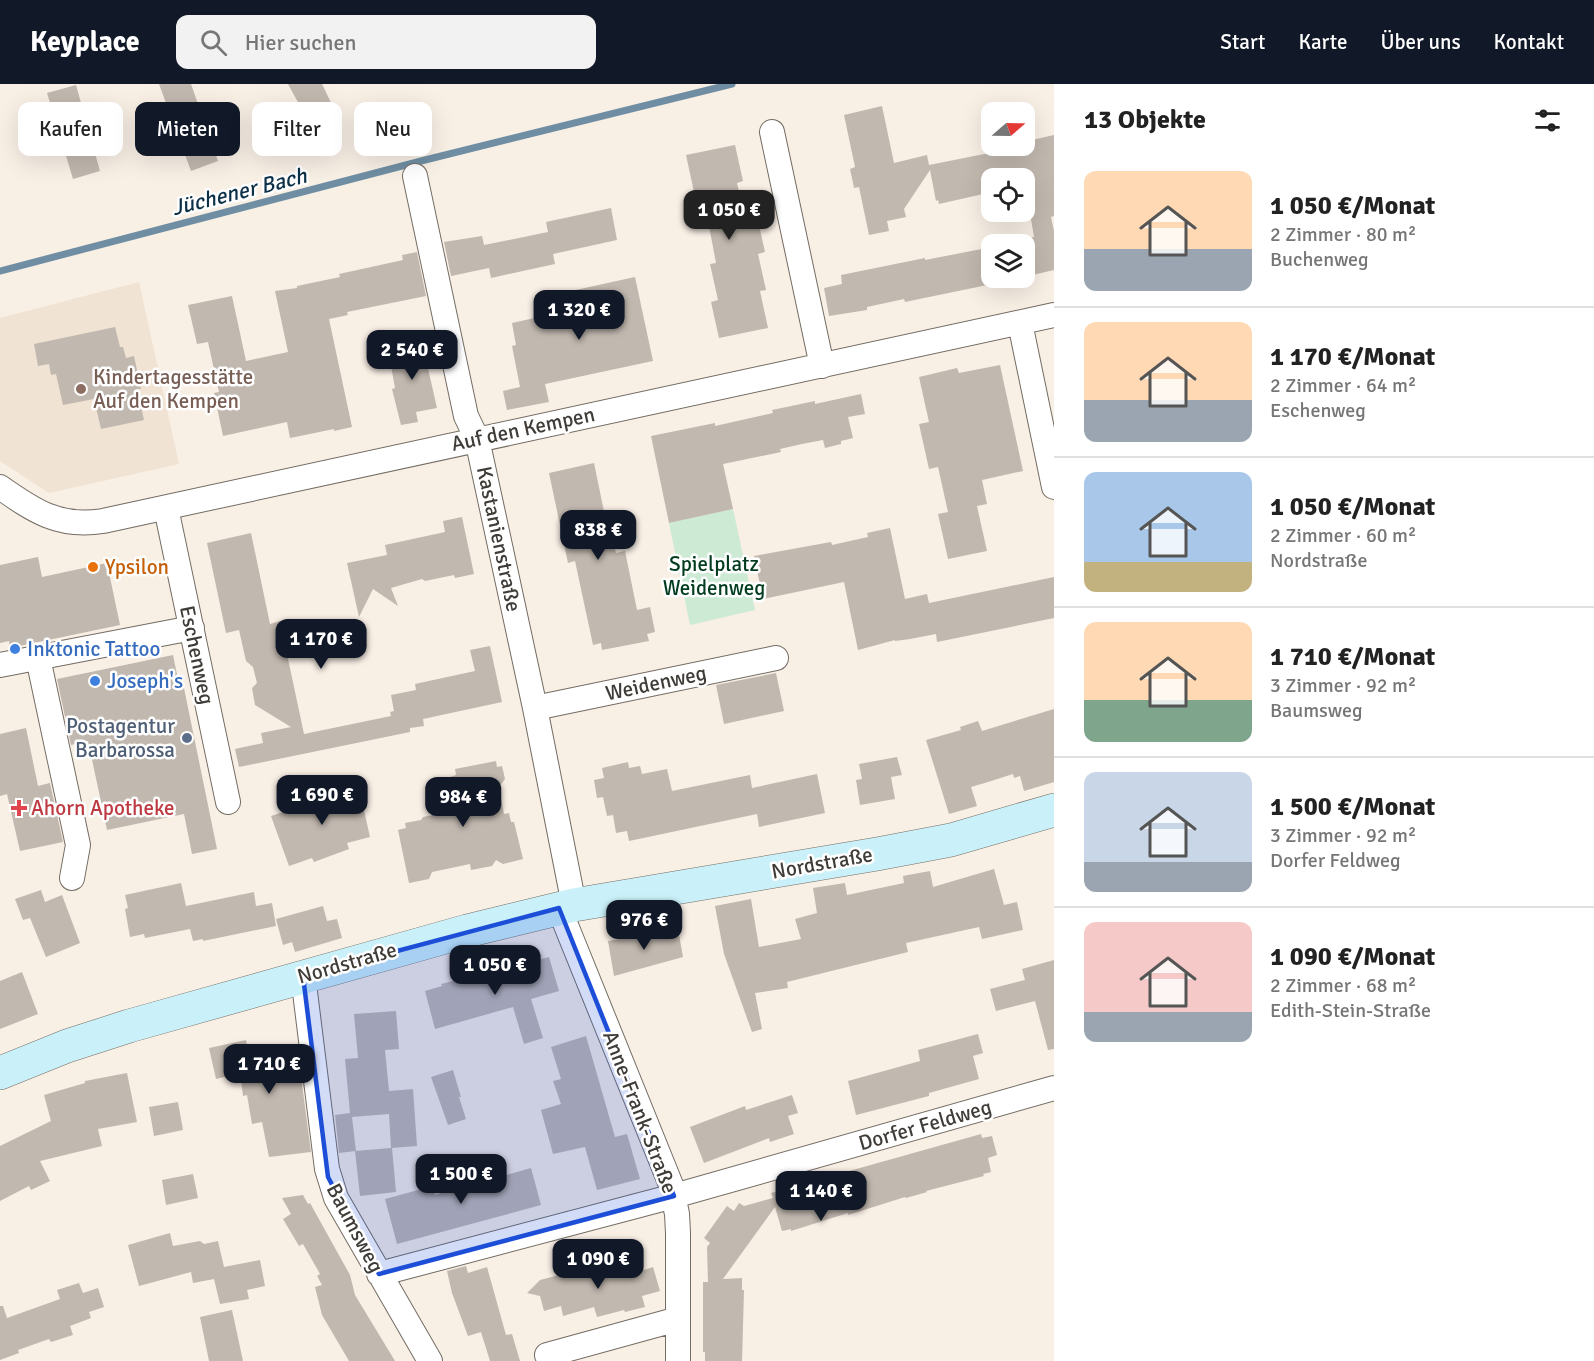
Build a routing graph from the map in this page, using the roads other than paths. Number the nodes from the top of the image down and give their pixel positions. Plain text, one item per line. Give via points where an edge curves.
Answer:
1 (772, 132) dead end
2 (415, 176) dead end
3 (1054, 315) edge
4 (1020, 323) junction
5 (822, 366) junction
6 (477, 439) junction
7 (0, 487) edge
8 (1054, 487) edge
9 (166, 508) junction
10 (192, 628) junction
11 (38, 658) junction
12 (776, 658) dead end
13 (0, 666) edge
14 (536, 708) junction
15 (228, 802) dead end
16 (1054, 810) edge
17 (72, 878) dead end
18 (566, 906) junction
19 (303, 976) junction
20 (0, 1073) edge
21 (1054, 1088) edge
22 (674, 1196) junction
23 (379, 1274) junction
24 (678, 1319) junction
25 (547, 1355) dead end
26 (430, 1361) edge
27 (678, 1361) edge

1 - 5 street
2 - 6 street, Kastanienstraße via 466,416
3 - 4 street, Auf den Kempen
4 - 5 street, Auf den Kempen
4 - 8 street
5 - 6 street, Auf den Kempen
6 - 9 street, Auf den Kempen
6 - 14 street, Kastanienstraße
7 - 9 street, Auf den Kempen via 38,512 72,523
9 - 10 street, Eschenweg
10 - 11 street
10 - 15 street, Eschenweg
11 - 13 street
11 - 17 street via 78,845
12 - 14 street, Weidenweg
14 - 18 street, Kastanienstraße
16 - 18 street, Nordstraße via 940,842
18 - 19 street, Nordstraße
18 - 22 street, Anne-Frank-Straße
19 - 20 street, Nordstraße via 108,1032
19 - 23 street, Baumsweg via 328,1177
21 - 22 street, Dorfer Feldweg
22 - 23 street, Dorfer Feldweg
22 - 24 street, Anne-Frank-Straße
23 - 26 street, Baumsweg
24 - 25 street
24 - 27 street, Anne-Frank-Straße

